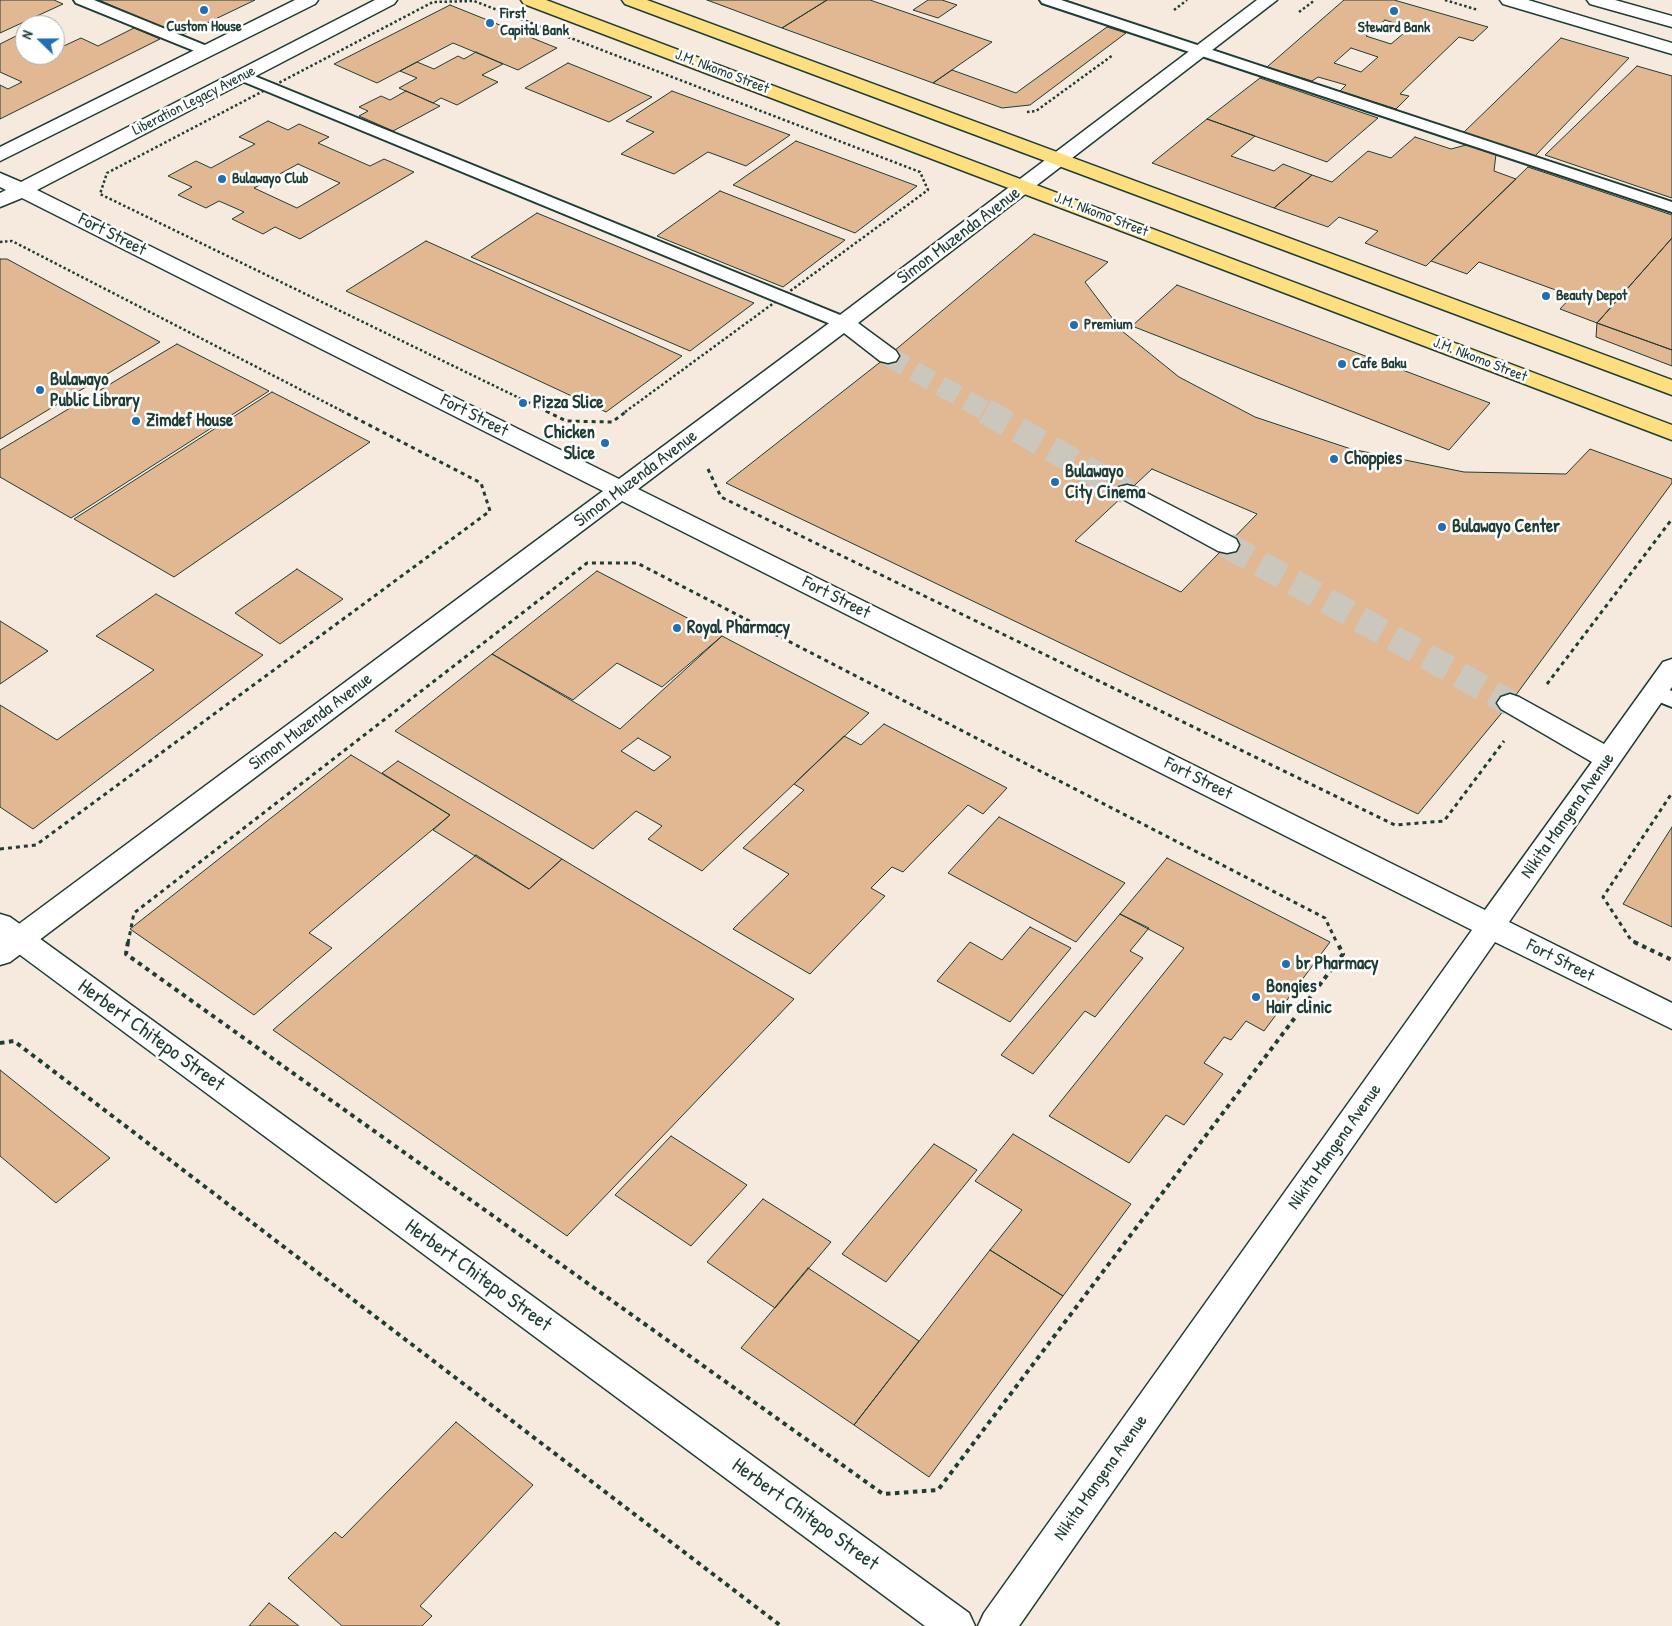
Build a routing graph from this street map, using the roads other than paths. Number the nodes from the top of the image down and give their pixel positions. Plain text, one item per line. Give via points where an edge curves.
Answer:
1 (81, 0) edge
2 (309, 0) edge
3 (388, 0) edge
4 (530, 0) edge
5 (631, 0) edge
6 (1047, 0) edge
7 (1268, 0) edge
8 (1509, 0) edge
9 (1596, 0) edge
10 (1672, 22) edge
11 (1672, 49) edge
12 (207, 51) junction
13 (1200, 52) junction
14 (242, 76) junction
15 (0, 155) edge
16 (1059, 160) junction
17 (0, 179) edge
18 (1024, 186) junction
19 (22, 190) junction
20 (0, 201) edge
21 (1672, 207) edge
22 (844, 324) junction
23 (888, 356) tunnel mouth
24 (1672, 388) edge
25 (1672, 433) edge
26 (622, 490) junction
27 (1127, 492) tunnel mouth
28 (1227, 546) tunnel mouth
29 (1666, 687) edge
30 (1518, 707) tunnel mouth
31 (1608, 759) junction
32 (1491, 926) junction
33 (7, 940) edge
34 (1672, 1017) edge
35 (956, 1626) edge
36 (997, 1626) edge

1 - 12 lane
2 - 12 street
3 - 14 street, Liberation Legacy Avenue
4 - 18 highway, J.M. Nkomo Street
5 - 16 highway, J.M. Nkomo Street
6 - 13 lane
7 - 13 street, Simon Muzenda Avenue
8 - 11 street
9 - 10 street
12 - 15 street
13 - 16 street, Simon Muzenda Avenue
13 - 21 lane
14 - 19 street, Liberation Legacy Avenue
14 - 22 lane
16 - 18 street, Simon Muzenda Avenue
16 - 24 highway, J.M. Nkomo Street
17 - 19 street, Fort Street
18 - 22 street, Simon Muzenda Avenue
18 - 25 highway, J.M. Nkomo Street
19 - 20 street, Liberation Legacy Avenue
19 - 26 street, Fort Street
22 - 23 street
22 - 26 street, Simon Muzenda Avenue
26 - 32 street, Fort Street
26 - 33 street, Simon Muzenda Avenue
27 - 28 street
29 - 31 street, Nikita Mangena Avenue
30 - 31 street
31 - 32 street, Nikita Mangena Avenue
32 - 34 street, Fort Street
32 - 36 street, Nikita Mangena Avenue
33 - 35 street, Herbert Chitepo Street

